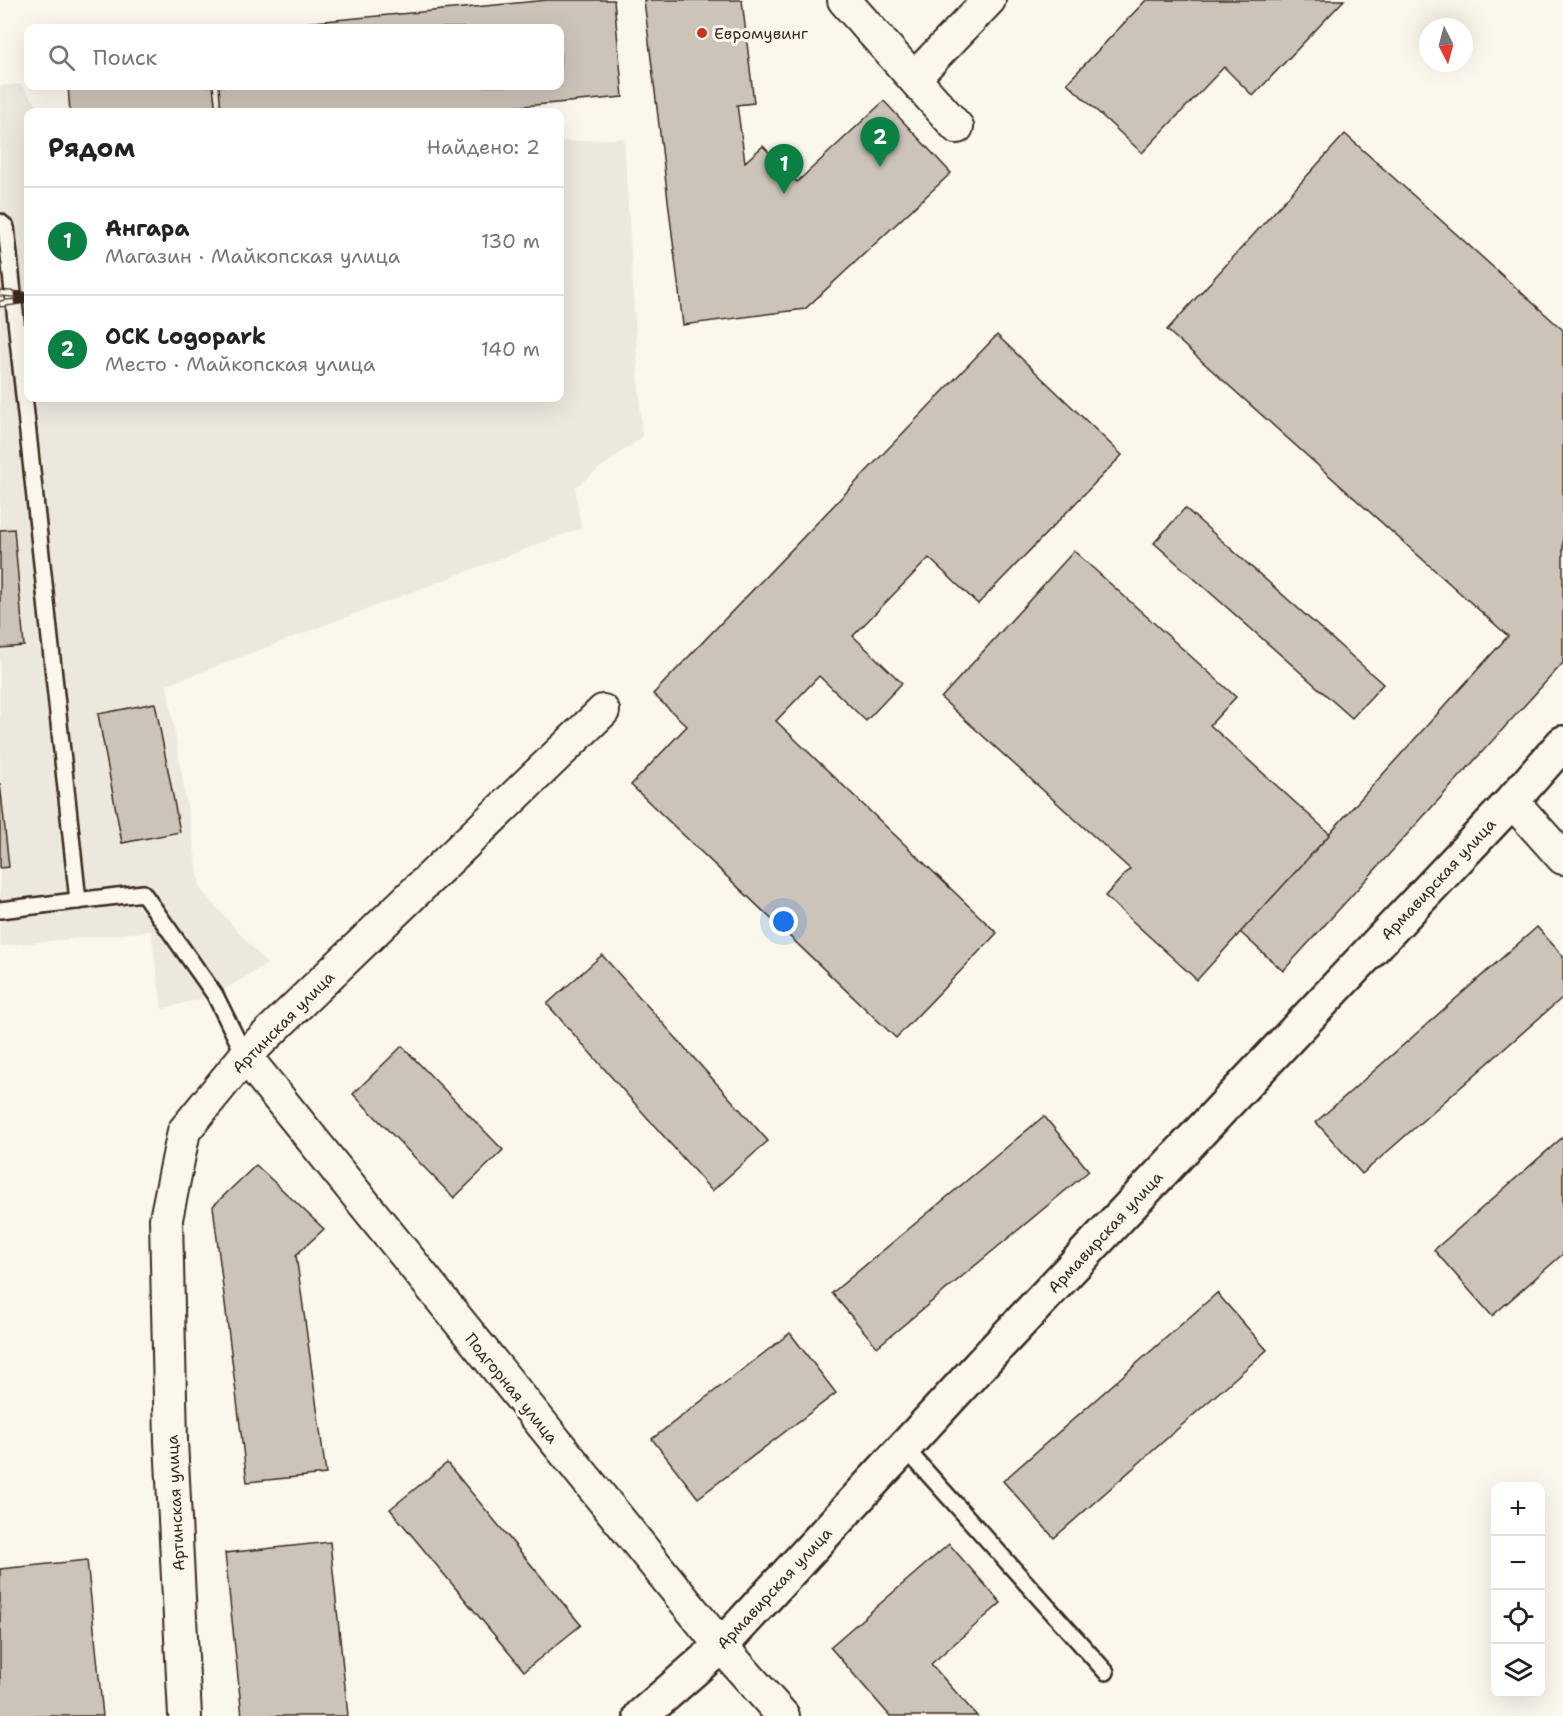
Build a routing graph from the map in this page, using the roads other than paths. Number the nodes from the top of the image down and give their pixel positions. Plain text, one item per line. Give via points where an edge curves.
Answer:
1 (844, 0) edge
2 (989, 0) edge
3 (915, 77) junction
4 (957, 127) dead end
5 (0, 222) edge
6 (24, 398) edge
7 (24, 402) edge
8 (603, 711) dead end
9 (1563, 743) edge
10 (1512, 801) junction
11 (1563, 858) edge
12 (78, 901) junction
13 (0, 910) edge
14 (245, 1056) junction
15 (904, 1447) junction
16 (721, 1647) junction
17 (1106, 1672) dead end
18 (185, 1716) edge
19 (641, 1716) edge
20 (783, 1716) edge

1 - 3 street
2 - 3 street
3 - 4 street
5 - 6 lane via 6,227
7 - 12 lane
8 - 14 street, Артинская улица
9 - 10 main road, Армавирская улица
10 - 11 street
10 - 15 main road, Армавирская улица
12 - 13 lane
12 - 14 lane via 142,893 215,995
14 - 16 street, Подгорная улица
14 - 18 street, Артинская улица via 184,1131 166,1219 171,1441
15 - 16 main road, Армавирская улица
15 - 17 lane
16 - 19 main road, Армавирская улица
16 - 20 street, Подгорная улица

